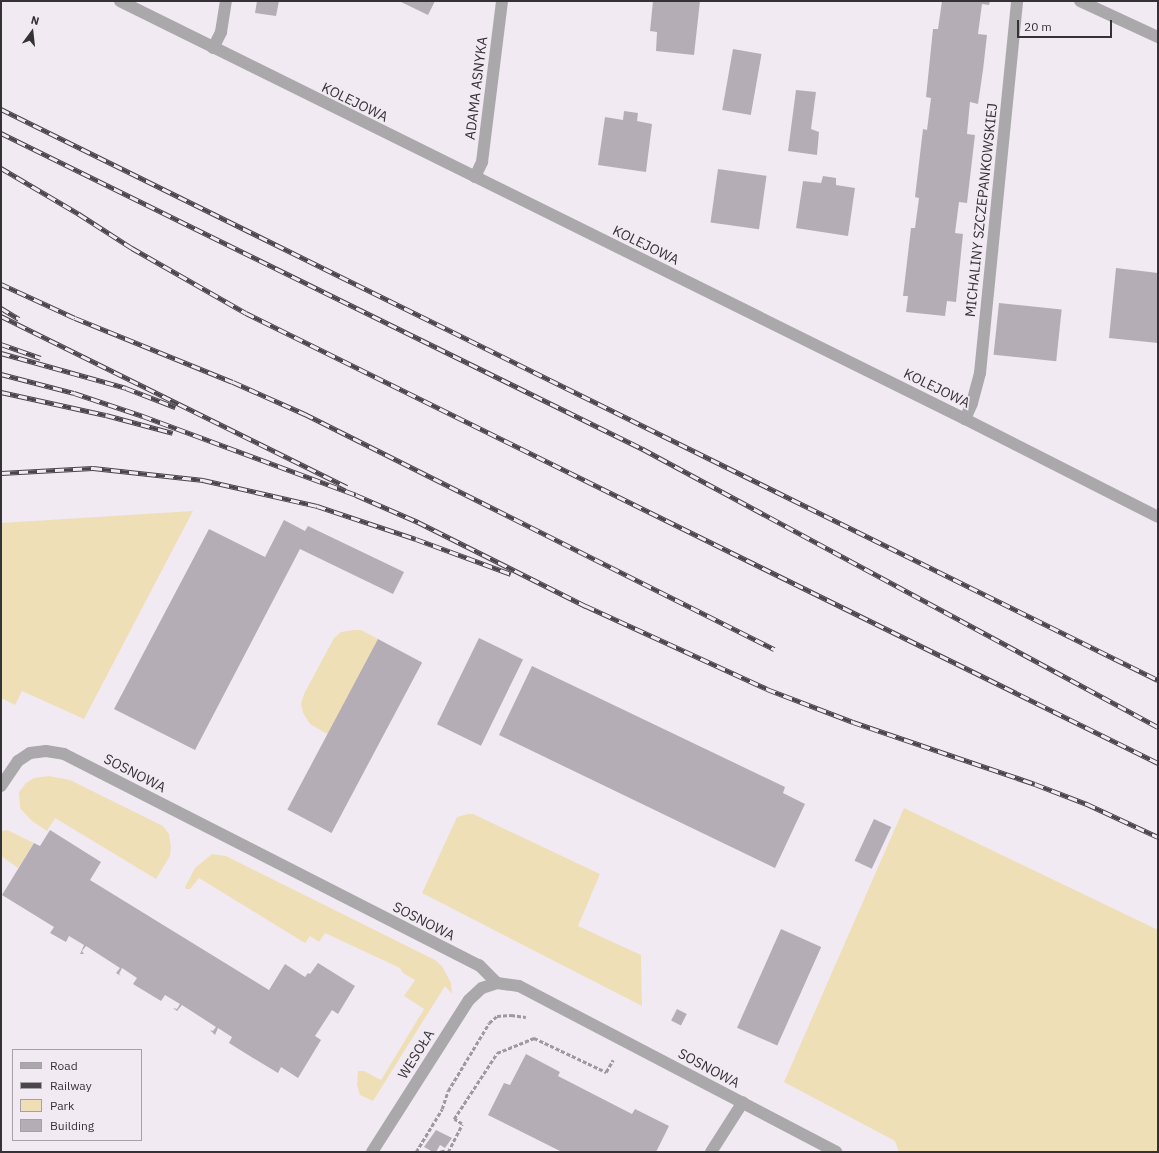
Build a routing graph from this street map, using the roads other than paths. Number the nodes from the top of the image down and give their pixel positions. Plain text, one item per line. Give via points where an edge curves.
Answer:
1 (120, 1) edge
2 (226, 1) edge
3 (502, 1) edge
4 (1017, 1) edge
5 (1080, 1) edge
6 (1158, 37) edge
7 (213, 48) junction
8 (475, 178) junction
9 (965, 418) junction
10 (1158, 517) edge
11 (1, 786) edge
12 (497, 983) junction
13 (743, 1102) junction
14 (372, 1152) edge
15 (711, 1152) edge
16 (836, 1152) edge

1 - 7 street, KOLEJOWA
2 - 7 street via 221,32
3 - 8 street, ADAMA ASNYKA via 482,162
4 - 9 street, MICHALINY SZCZEPANKOWSKIEJ via 980,373
5 - 6 street
7 - 8 street, KOLEJOWA
8 - 9 street, KOLEJOWA
9 - 10 street, KOLEJOWA
11 - 12 street, SOSNOWA via 18,761 30,753 46,751 64,754 479,965
12 - 13 street, SOSNOWA via 519,986
12 - 14 street, WESOŁA via 482,988 469,1000
13 - 15 street
13 - 16 street, SOSNOWA

